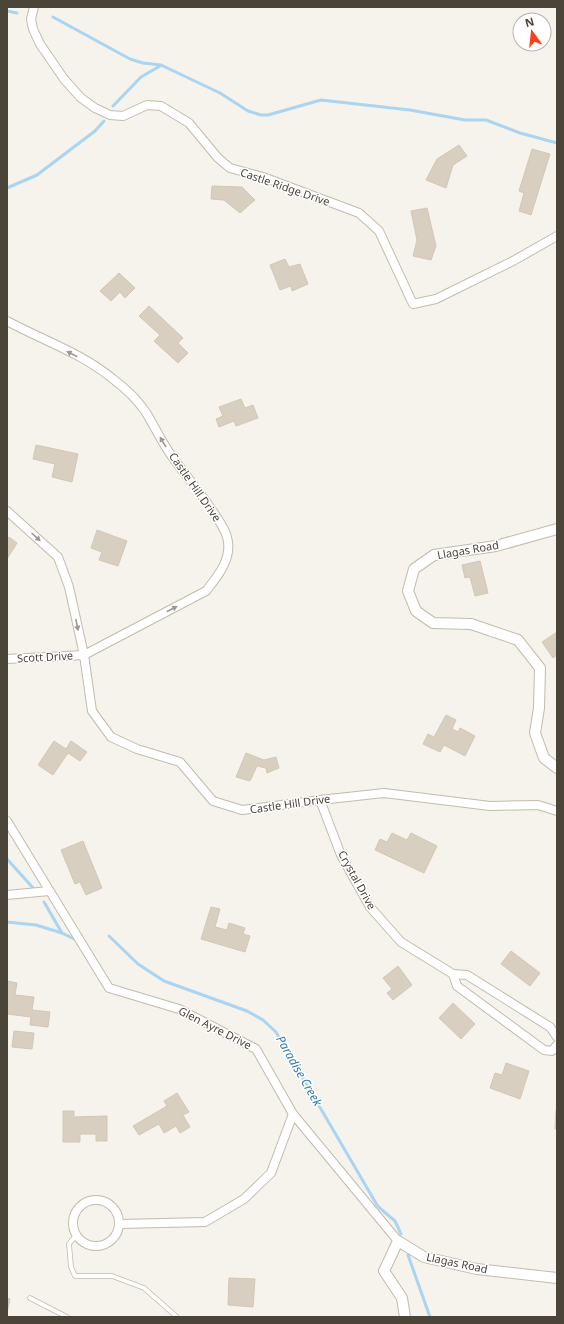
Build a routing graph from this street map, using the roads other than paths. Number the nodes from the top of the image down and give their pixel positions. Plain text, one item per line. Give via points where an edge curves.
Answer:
1 (34, 7) edge
2 (557, 236) edge
3 (7, 320) edge
4 (7, 511) edge
5 (557, 529) edge
6 (84, 655) junction
7 (7, 660) edge
8 (557, 768) edge
9 (320, 800) junction
10 (557, 811) edge
11 (7, 821) edge
12 (49, 891) junction
13 (7, 895) edge
14 (453, 974) junction
15 (557, 1037) edge
16 (557, 1045) edge
17 (293, 1114) junction
18 (120, 1224) junction
19 (76, 1234) junction
20 (398, 1240) junction
21 (557, 1278) edge
22 (30, 1298) dead end
23 (67, 1317) edge
24 (177, 1317) edge
25 (405, 1317) edge

1 - 2 street, Castle Ridge Drive via 31,19 40,44 64,79 81,98 110,115 122,116 147,105 162,106 189,123 207,146 230,168 263,177 359,213 379,230 413,304 436,299
6 -> 3 street, Castle Hill Drive via 206,591 226,563 227,538 219,521 171,455 131,393 92,364
4 -> 6 street, Castle Hill Drive via 58,556 69,587
5 - 8 street, Llagas Road via 496,546 434,555 414,569 408,590 416,611 433,623 472,624 518,640 540,668 539,708 535,733 544,758
6 - 7 street, Scott Drive
6 - 9 street, Castle Hill Drive via 92,711 111,737 137,749 180,762 212,801 242,810
9 - 10 street, Castle Hill Drive via 384,793 490,806 538,805
9 - 14 street, Crystal Drive via 341,855 370,907 401,942
11 - 12 street, Glen Ayre Drive
12 - 13 street
12 - 17 street, Glen Ayre Drive via 109,988 179,1009 256,1049
14 - 15 street, Crystal Drive via 467,975 550,1027
14 - 16 street, Crystal Drive via 457,986 544,1050 552,1051
17 - 18 street via 271,1173 244,1199 205,1222
17 - 20 street, Glen Ayre Drive
18 - 19 street via 118,1233 105,1245 96,1247 87,1244
18 - 19 street via 116,1211 106,1202 88,1202 80,1206 75,1214 73,1223
19 - 24 lane via 69,1244 71,1267 75,1276 112,1276 144,1288
20 - 21 street, Llagas Road via 424,1257 477,1269
20 - 25 street via 384,1271 402,1298
22 - 23 lane

